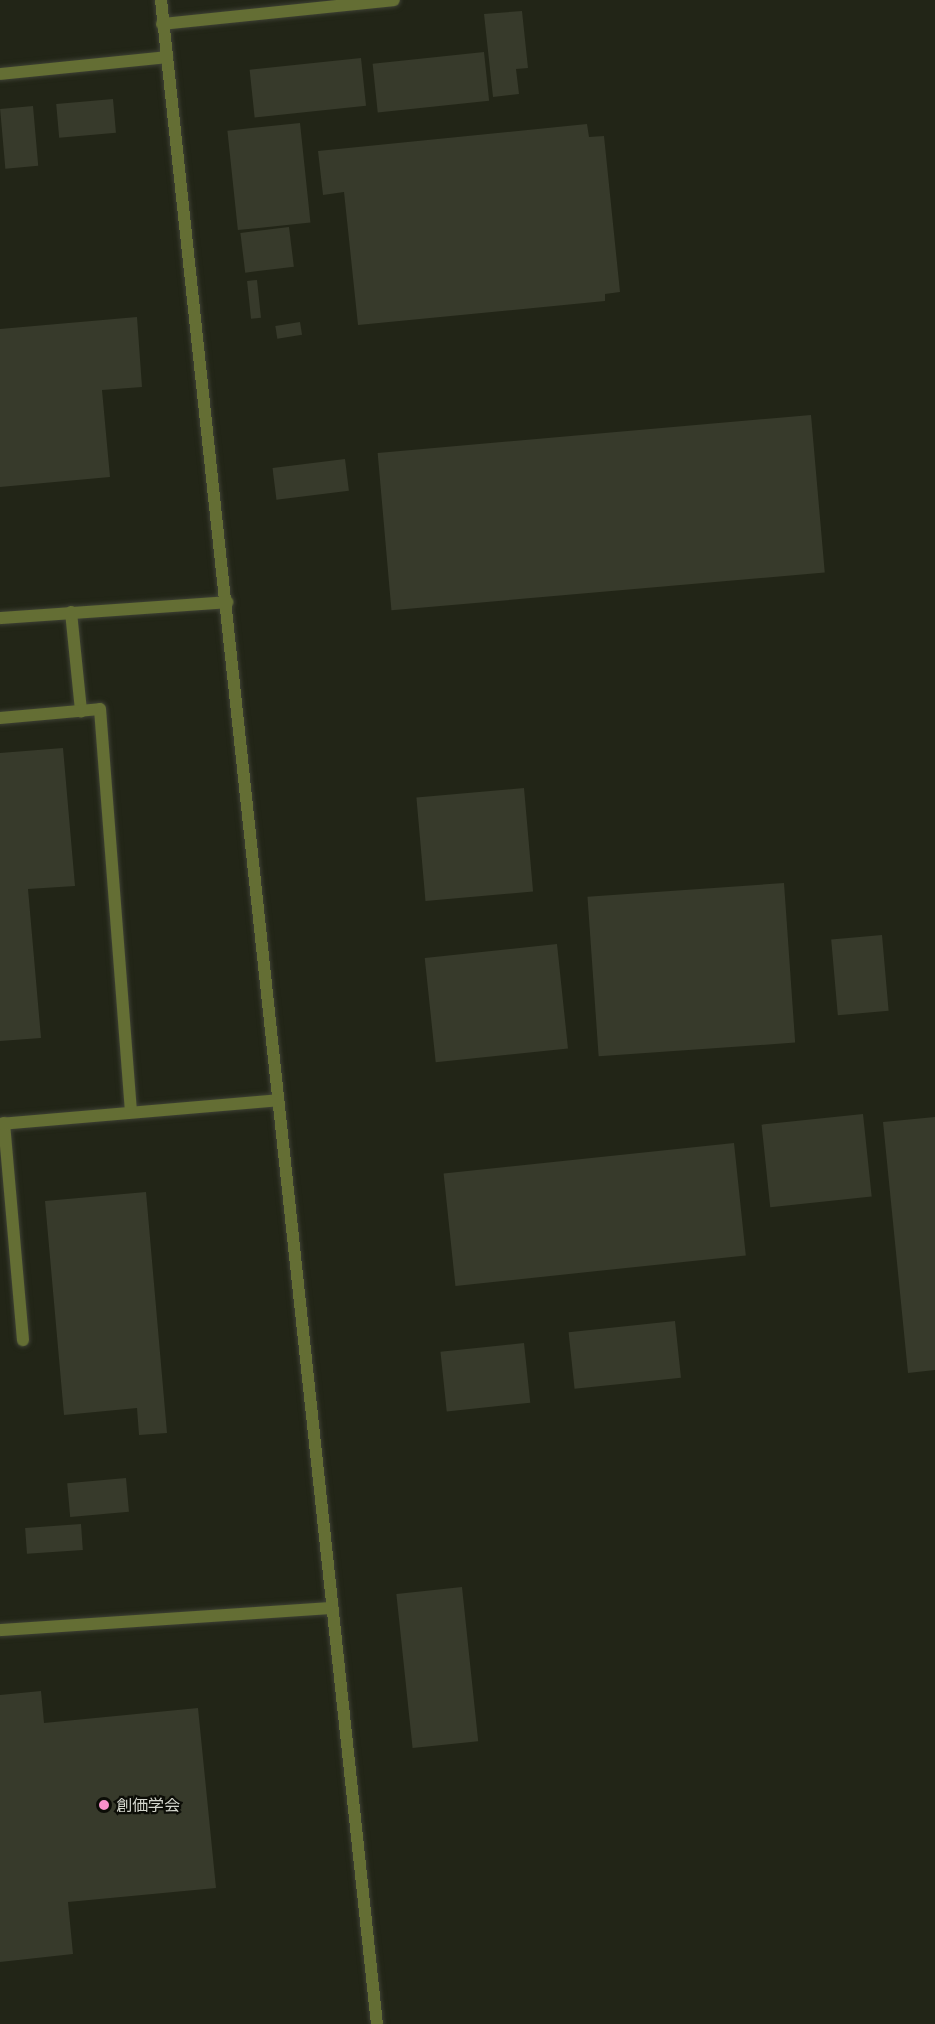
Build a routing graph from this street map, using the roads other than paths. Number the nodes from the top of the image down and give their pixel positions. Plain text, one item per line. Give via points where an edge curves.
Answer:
1 (161, 0) edge
2 (394, 0) edge
3 (162, 24) junction
4 (167, 57) junction
5 (0, 74) edge
6 (227, 602) junction
7 (71, 612) junction
8 (0, 618) edge
9 (81, 711) junction
10 (0, 718) edge
11 (278, 1101) junction
12 (131, 1113) junction
13 (2, 1123) edge
14 (23, 1340) dead end
15 (332, 1608) junction
16 (0, 1630) edge
17 (377, 2024) edge

1 - 3 street
2 - 3 street
3 - 4 street
4 - 5 street
4 - 6 street
6 - 7 street
6 - 11 street
7 - 8 street
7 - 9 street
9 - 10 street
9 - 12 street via 100,709
11 - 12 street
11 - 15 street
12 - 13 street
13 - 14 street
15 - 16 street
15 - 17 street

